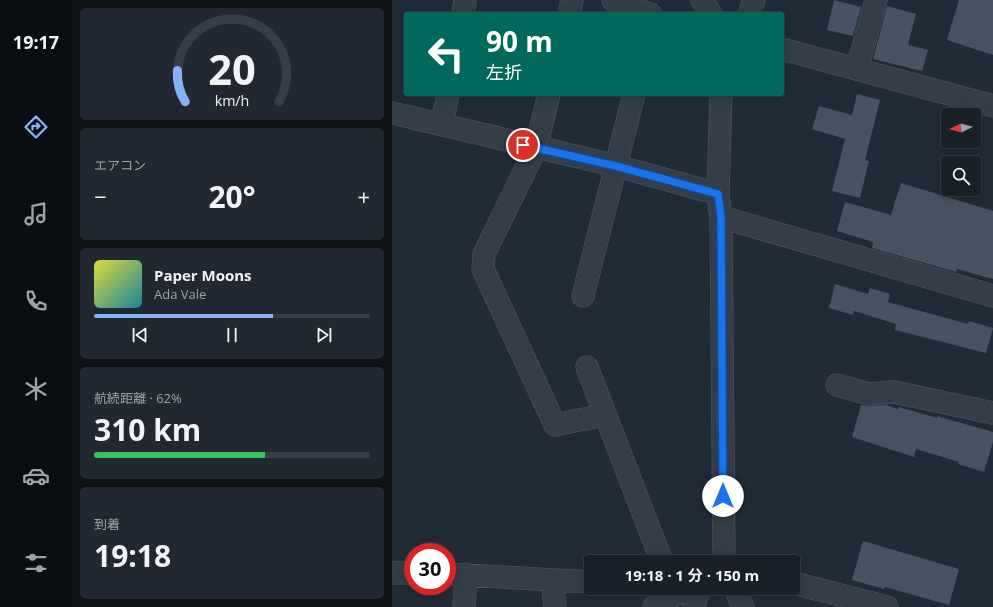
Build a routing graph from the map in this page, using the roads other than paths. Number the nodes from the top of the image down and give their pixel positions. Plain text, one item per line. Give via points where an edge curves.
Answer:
1 (465, 0) edge
2 (572, 0) edge
3 (613, 0) edge
4 (702, 0) edge
5 (754, 0) edge
6 (876, 0) edge
7 (463, 12) edge
8 (569, 12) edge
9 (645, 12) edge
10 (710, 12) edge
11 (750, 12) edge
12 (784, 50) edge
13 (857, 69) junction
14 (448, 96) edge
15 (549, 96) edge
16 (634, 96) edge
17 (721, 96) edge
18 (993, 106) edge
19 (392, 113) edge
20 (442, 125) junction
21 (536, 148) junction
22 (616, 166) junction
23 (718, 194) junction
24 (721, 217) junction
25 (583, 296) dead end
26 (993, 296) edge
27 (587, 367) dead end
28 (837, 385) dead end
29 (993, 413) edge
30 (604, 414) junction
31 (659, 555) edge
32 (728, 555) edge
33 (392, 573) edge
34 (404, 573) edge
35 (456, 574) edge
36 (552, 580) junction
37 (584, 582) edge
38 (800, 585) edge
39 (671, 595) edge
40 (697, 595) edge
41 (738, 595) edge
42 (464, 607) edge
43 (555, 607) edge
44 (654, 607) edge
45 (694, 607) edge
46 (743, 607) edge
47 (887, 607) edge

1 - 7 street
2 - 8 street
3 - 9 street
4 - 10 street
5 - 11 street
6 - 13 street
12 - 13 street
13 - 18 street
14 - 20 street
15 - 21 street
16 - 22 street
17 - 23 street
19 - 20 street
20 - 21 street
21 - 22 street
21 - 30 street via 484,254 483,269 555,425
22 - 23 street
22 - 25 street
23 - 24 street
24 - 26 street
24 - 32 street
27 - 30 street
28 - 29 street via 869,394 894,392
30 - 31 street
33 - 34 street
35 - 36 street
35 - 42 street
36 - 37 street
36 - 43 street
38 - 47 street
39 - 44 street
40 - 45 street
41 - 46 street

